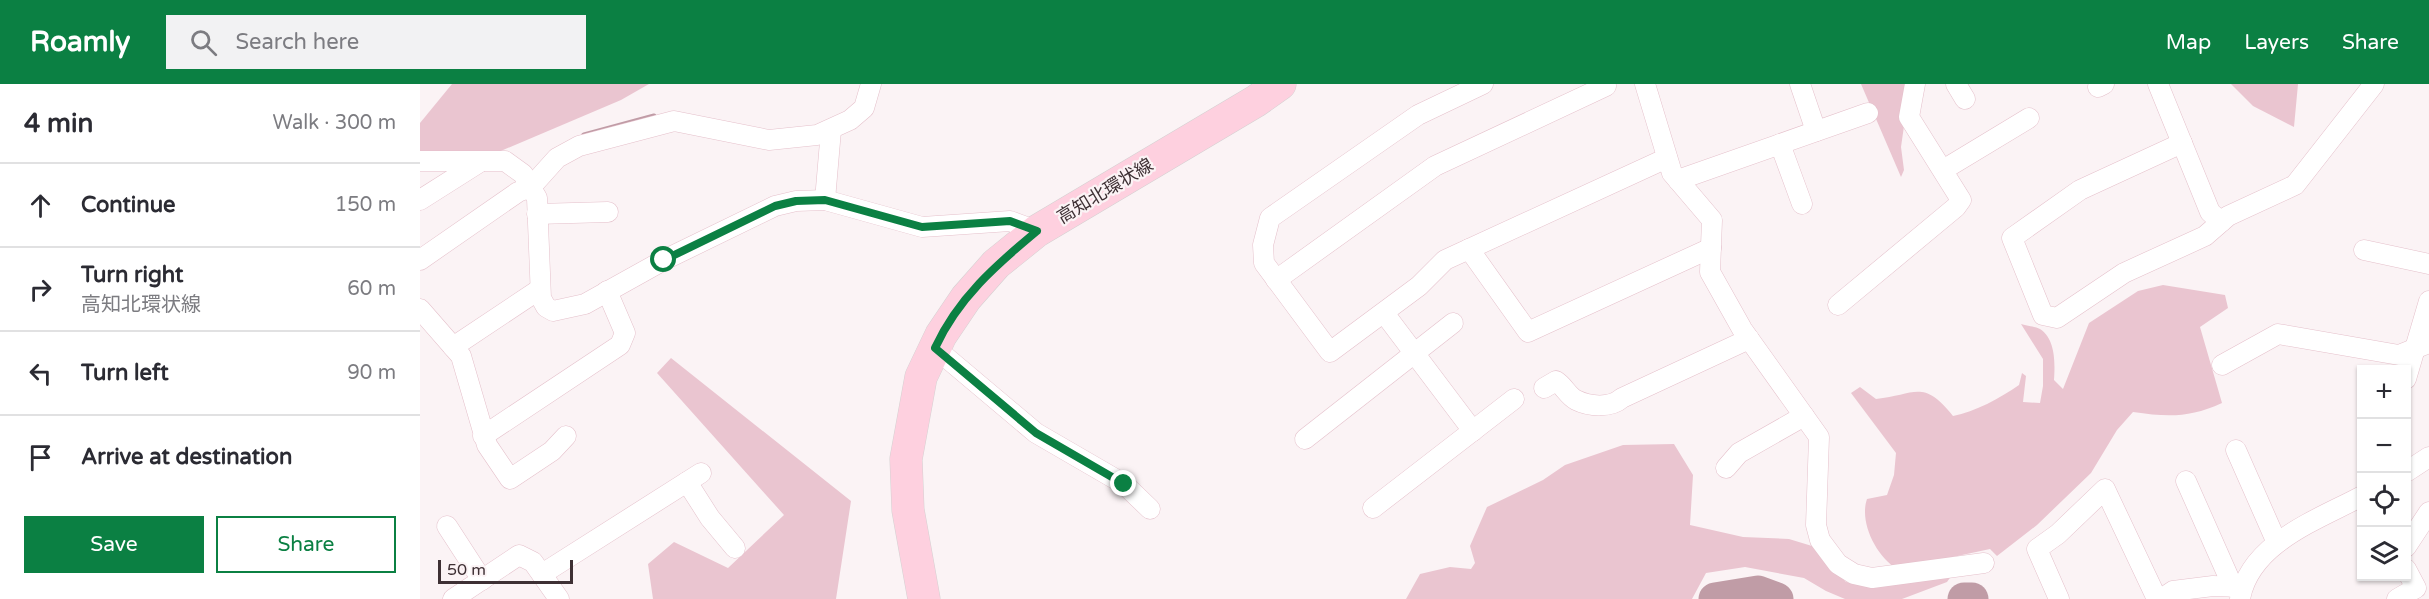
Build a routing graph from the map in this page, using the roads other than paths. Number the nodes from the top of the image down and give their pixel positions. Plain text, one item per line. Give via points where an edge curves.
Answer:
1 (871, 84) edge
2 (1280, 84) edge
3 (1483, 84) edge
4 (1645, 84) edge
5 (1800, 84) edge
6 (1915, 84) edge
7 (2158, 84) edge
8 (2374, 84) edge
9 (1606, 86) dead end
10 (1868, 112) dead end
11 (2029, 118) dead end
12 (831, 130) junction
13 (1816, 131) junction
14 (2182, 143) junction
15 (1780, 144) junction
16 (1667, 158) junction
17 (420, 161) edge
18 (480, 162) junction
19 (1943, 170) junction
20 (1678, 180) junction
21 (531, 187) junction
22 (420, 200) edge
23 (825, 200) junction
24 (1802, 204) dead end
25 (608, 212) dead end
26 (537, 214) junction
27 (2222, 222) junction
28 (1037, 231) junction
29 (1711, 248) junction
30 (1469, 249) junction
31 (2364, 250) dead end
32 (420, 260) edge
33 (2429, 264) edge
34 (1276, 280) junction
35 (540, 289) junction
36 (607, 291) junction
37 (2429, 301) edge
38 (1838, 304) dead end
39 (420, 309) edge
40 (1384, 313) junction
41 (1453, 323) dead end
42 (1749, 339) junction
43 (2422, 346) edge
44 (453, 347) junction
45 (935, 348) junction
46 (1415, 353) junction
47 (2222, 364) dead end
48 (2411, 369) edge
49 (1545, 388) dead end
50 (1514, 399) dead end
51 (1804, 416) junction
52 (1473, 430) junction
53 (483, 436) junction
54 (566, 436) dead end
55 (1305, 439) dead end
56 (2236, 450) dead end
57 (2429, 457) edge
58 (1726, 468) dead end
59 (2411, 469) edge
60 (2186, 481) dead end
61 (2357, 498) edge
62 (1372, 508) dead end
63 (1150, 509) dead end
64 (2429, 512) edge
65 (447, 526) dead end
66 (2411, 539) edge
67 (2277, 543) junction
68 (735, 548) dead end
69 (1984, 563) dead end
70 (542, 574) junction
71 (2411, 578) edge
72 (482, 580) junction
73 (2238, 591) edge
74 (453, 599) edge
75 (559, 599) edge
76 (924, 599) edge
77 (2059, 599) edge
78 (2159, 599) edge
79 (2397, 599) edge

1 - 12 street via 864,108
2 - 28 main road, 高知北環状線
3 - 34 street via 1418,115 1270,218 1263,245 1264,263
4 - 16 street
5 - 13 street
6 - 19 street via 1910,117
7 - 14 street
8 - 27 street via 2295,184
9 - 34 street via 1435,166
10 - 13 street
11 - 19 street
12 - 21 street via 769,140 674,121 579,146 557,159
12 - 23 street
13 - 15 street
14 - 27 street via 2210,212
14 - 27 street via 2080,190 2012,237 2043,315 2057,318 2124,273 2205,236
15 - 20 street
15 - 24 street
16 - 20 street
16 - 30 street
17 - 18 street
18 - 21 street via 505,161 523,174
18 - 22 street
19 - 38 street via 1961,200 1956,207
20 - 29 street via 1712,220
21 - 26 street via 537,198
21 - 32 street
23 - 28 street via 922,227 1010,221
23 - 36 street via 775,206
25 - 26 street
26 - 35 street
28 - 45 main road, 高知北環状線 via 996,264 966,297
29 - 30 street via 1527,332
29 - 42 street via 1710,272
30 - 40 street via 1445,260
31 - 33 street
34 - 40 street via 1330,352
35 - 36 street via 546,307 553,311 585,304
35 - 44 street
36 - 53 street via 625,333 620,345
37 - 43 street
39 - 44 street
40 - 46 street
41 - 46 street
42 - 49 street via 1617,402 1598,406 1575,400 1556,381
42 - 51 street
43 - 47 street via 2399,355 2278,334
43 - 48 street
44 - 53 street via 460,356
45 - 63 street via 1036,433 1124,484
45 - 76 main road, 高知北環状線 via 921,377 906,459 908,510
46 - 52 street
46 - 55 street
50 - 52 street
51 - 58 street via 1739,453
51 - 69 street via 1819,437 1816,525 1820,540 1838,564 1854,574 1872,578
52 - 62 street
53 - 54 street via 510,479 552,451
56 - 67 street
57 - 59 street
60 - 73 street
61 - 67 street
64 - 66 street
65 - 72 street
67 - 73 street via 2265,553
68 - 70 street via 710,518 694,478
70 - 72 street via 533,562 519,555
70 - 75 street
71 - 79 street via 2416,588
72 - 74 street
73 - 78 street via 2213,586 2174,591
77 - 78 street via 2037,549 2106,489

